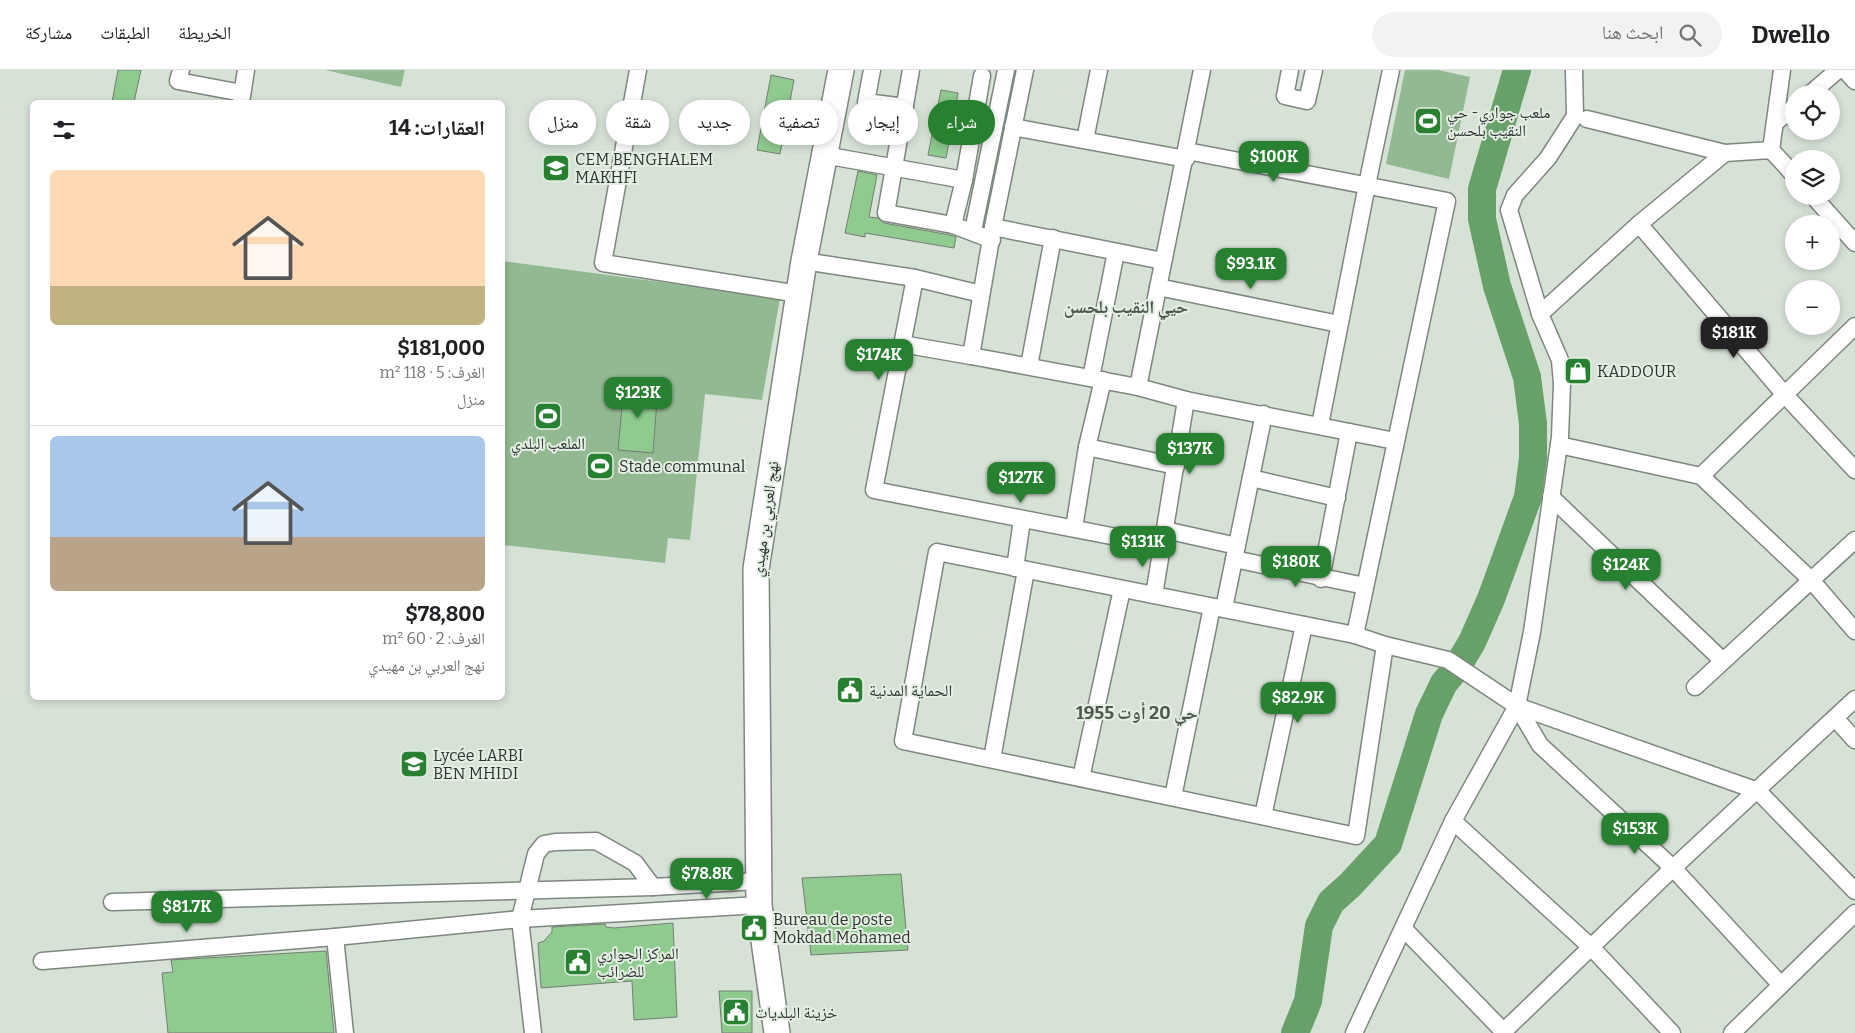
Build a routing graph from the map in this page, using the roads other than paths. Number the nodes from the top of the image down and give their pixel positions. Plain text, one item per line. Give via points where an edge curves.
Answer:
1 (180, 70) edge
2 (246, 70) edge
3 (638, 70) edge
4 (841, 70) edge
5 (872, 70) edge
6 (911, 70) edge
7 (1006, 70) edge
8 (1025, 70) edge
9 (1099, 70) edge
10 (1202, 70) edge
11 (1290, 70) edge
12 (1314, 70) edge
13 (1392, 70) edge
14 (1574, 70) edge
15 (1782, 70) edge
16 (1838, 70) edge
17 (1845, 70) edge
18 (982, 76) dead end
19 (1855, 81) edge
20 (1820, 85) edge
21 (241, 98) edge
22 (866, 100) edge
23 (906, 100) edge
24 (1785, 115) edge
25 (1587, 119) dead end
26 (1775, 123) junction
27 (1013, 127) junction
28 (1085, 140) junction
29 (898, 145) edge
30 (1771, 150) junction
31 (1725, 153) junction
32 (824, 155) junction
33 (1186, 155) junction
34 (1785, 165) edge
35 (894, 166) junction
36 (964, 180) junction
37 (1367, 185) junction
38 (1820, 205) edge
39 (1638, 224) junction
40 (953, 225) junction
41 (973, 231) junction
42 (993, 233) junction
43 (1053, 238) junction
44 (1855, 243) edge
45 (1116, 252) junction
46 (804, 260) junction
47 (1163, 261) junction
48 (915, 278) junction
49 (1158, 287) junction
50 (798, 294) junction
51 (981, 294) junction
52 (1540, 314) junction
53 (1339, 324) junction
54 (1855, 326) edge
55 (902, 344) junction
56 (971, 356) junction
57 (1029, 366) junction
58 (1097, 379) junction
59 (1138, 387) junction
60 (1785, 395) junction
61 (1186, 400) junction
62 (1264, 414) junction
63 (1320, 425) junction
64 (1349, 432) junction
65 (1395, 441) junction
66 (1559, 445) junction
67 (1087, 447) junction
68 (1176, 466) junction
69 (1855, 470) edge
70 (1701, 476) junction
71 (1251, 478) junction
72 (1551, 497) junction
73 (1337, 498) junction
74 (1022, 520) junction
75 (1074, 528) junction
76 (1164, 538) junction
77 (1855, 540) edge
78 (1236, 552) junction
79 (1021, 569) junction
80 (1322, 578) junction
81 (1811, 580) junction
82 (1365, 586) junction
83 (1122, 589) junction
84 (1154, 595) junction
85 (1218, 607) junction
86 (1304, 625) junction
87 (1855, 631) edge
88 (1355, 635) junction
89 (1385, 644) junction
90 (1723, 661) junction
91 (1695, 687) dead end
92 (1855, 699) edge
93 (1517, 706) junction
94 (1835, 718) junction
95 (1855, 740) edge
96 (992, 759) junction
97 (1081, 778) junction
98 (1758, 791) junction
99 (1173, 797) junction
100 (1263, 816) junction
101 (1453, 821) junction
102 (1673, 868) junction
103 (653, 887) junction
104 (528, 891) junction
105 (1855, 891) edge
106 (759, 893) junction
107 (112, 902) dead end
108 (1855, 912) edge
109 (520, 919) junction
110 (1403, 928) junction
111 (335, 936) junction
112 (1592, 948) junction
113 (42, 960) dead end
114 (1781, 985) junction
115 (1503, 1032) edge
116 (345, 1033) edge
117 (532, 1033) edge
118 (777, 1033) edge
119 (1354, 1033) edge
120 (1672, 1033) edge
121 (1732, 1033) edge

1 - 21 street via 178,81
2 - 21 street
3 - 50 street via 603,263
4 - 32 main road, نهج العربي بن مهيدي
5 - 22 street
6 - 23 street
7 - 41 street
8 - 27 street
9 - 28 street
10 - 33 street
11 - 12 street via 1285,96 1307,101
13 - 37 street
14 - 52 street via 1575,116 1548,158 1515,195 1509,210
15 - 26 street
16 - 20 street
17 - 19 street
18 - 36 street
24 - 26 street
25 - 31 street
26 - 30 street
27 - 28 street
27 - 42 street
28 - 33 street
29 - 35 street
30 - 31 street
30 - 34 street
31 - 39 street
32 - 35 street
32 - 46 main road, نهج العربي بن مهيدي
33 - 37 street
33 - 47 street
35 - 36 street
35 - 40 street via 886,213
36 - 40 street
37 - 53 street
37 - 65 street via 1447,201
38 - 44 street
39 - 52 street
39 - 60 street
40 - 41 street
41 - 42 street
42 - 43 street
42 - 51 street
43 - 45 street
43 - 57 street
45 - 47 street
45 - 58 street
46 - 48 street
46 - 50 main road, نهج العربي بن مهيدي
47 - 49 street
48 - 51 street
48 - 55 street
49 - 53 street
49 - 59 street
50 - 106 main road, نهج العربي بن مهيدي via 756,569
51 - 56 street
52 - 66 street via 1560,360
53 - 63 street
54 - 60 street
55 - 56 street
55 - 74 street via 874,490
56 - 57 street
57 - 58 street
58 - 59 street
58 - 67 street
59 - 61 street
60 - 69 street
60 - 70 street
61 - 62 street
61 - 68 street
62 - 63 street
62 - 71 street
63 - 64 street
64 - 65 street
64 - 73 street
65 - 82 street
66 - 70 street
66 - 72 street
67 - 68 street
67 - 75 street
68 - 76 street
70 - 81 street
71 - 73 street
71 - 78 street
72 - 90 street
72 - 93 street via 1532,632
73 - 80 street
74 - 75 street
74 - 79 street
75 - 76 street
76 - 78 street
76 - 84 street
77 - 81 street
78 - 80 street
78 - 85 street
79 - 83 street
79 - 96 street
79 - 96 street via 937,552 903,741
80 - 82 street
81 - 87 street
81 - 90 street
82 - 88 street
83 - 84 street
83 - 97 street
84 - 85 street
85 - 86 street
85 - 99 street
86 - 88 street
86 - 100 street
88 - 89 street
89 - 93 street via 1448,660
89 - 100 street via 1356,836
90 - 91 street
92 - 94 street
93 - 98 street
93 - 101 street
93 - 102 street via 1540,745
94 - 95 street
94 - 98 street
96 - 97 street
97 - 99 street
98 - 102 street
98 - 105 street
99 - 100 street
101 - 110 street
101 - 112 street
102 - 112 street
102 - 114 street
103 - 104 street
103 - 104 street via 635,863 596,841 555,842 544,844 536,854
103 - 106 street
104 - 107 street
104 - 109 street
106 - 109 street
106 - 118 main road, نهج العربي بن مهيدي
108 - 114 street
109 - 111 street
109 - 117 street
110 - 115 street
110 - 119 street
111 - 113 street
111 - 116 street
112 - 115 street
112 - 120 street
114 - 121 street

